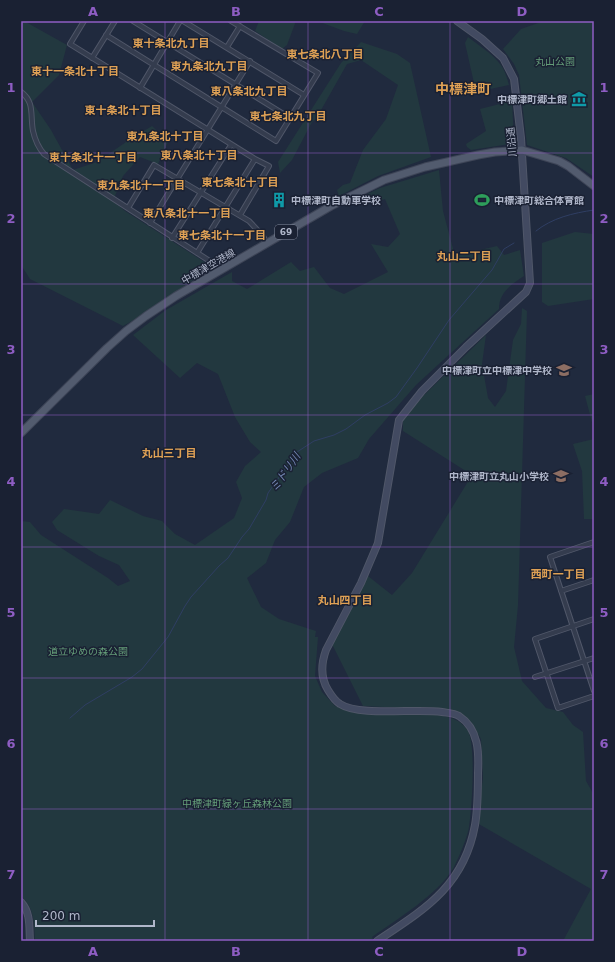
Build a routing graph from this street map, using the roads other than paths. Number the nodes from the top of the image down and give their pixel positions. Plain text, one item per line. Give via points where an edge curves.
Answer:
1 (84, 21) edge
2 (115, 21) edge
3 (133, 21) edge
4 (180, 21) edge
5 (183, 21) edge
6 (231, 21) edge
7 (457, 21) edge
8 (240, 26) junction
9 (106, 35) junction
10 (167, 42) junction
11 (227, 47) junction
12 (92, 58) junction
13 (250, 61) junction
14 (154, 65) junction
15 (236, 84) junction
16 (140, 88) junction
17 (21, 92) edge
18 (304, 95) junction
19 (222, 107) junction
20 (290, 118) junction
21 (207, 130) junction
22 (231, 144) junction
23 (522, 150) junction
24 (254, 159) junction
25 (177, 178) junction
26 (594, 186) edge
27 (200, 192) junction
28 (225, 207) junction
29 (128, 208) junction
30 (240, 215) junction
31 (150, 223) junction
32 (172, 238) junction
33 (267, 244) junction
34 (197, 253) junction
35 (222, 269) junction
36 (21, 433) edge
37 (594, 542) edge
38 (594, 580) edge
39 (561, 591) junction
40 (594, 619) edge
41 (573, 626) junction
42 (594, 658) edge
43 (584, 661) junction
44 (546, 674) junction
45 (535, 677) dead end
46 (594, 691) edge
47 (594, 696) edge
48 (21, 902) edge
49 (30, 941) edge
50 (377, 941) edge

1 - 12 street via 70,44
2 - 9 street
3 - 10 street
4 - 10 street
5 - 11 street
6 - 8 street
7 - 23 street, 川沿通 via 503,58 511,71 516,89
8 - 11 street
8 - 18 street via 318,73
9 - 12 street
9 - 14 street
10 - 14 street
10 - 15 street
11 - 13 street
12 - 16 street
13 - 15 street
13 - 18 street
14 - 16 street
14 - 19 street
15 - 19 street
15 - 20 street
16 - 21 street
17 - 29 street via 29,100 36,142 44,154
18 - 20 street
19 - 20 street via 276,141
19 - 21 street
21 - 22 street
21 - 25 street
22 - 24 street
22 - 27 street
23 - 26 main road, 中標津空港線 / 69 via 564,163
23 - 33 main road, 中標津空港線 / 69 via 478,155 425,167 384,180 335,203
23 - 50 street, 川沿通 via 529,287 422,391 399,420 378,543 322,661 325,686 334,700 340,704 360,709 453,713 464,720 477,740 478,804 475,825 472,839 458,871 430,905
24 - 28 street
24 - 30 street via 269,166
25 - 27 street
25 - 29 street via 154,165
25 - 31 street
27 - 28 street
27 - 32 street
28 - 30 street
28 - 34 street
29 - 31 street
30 - 33 street via 263,236
31 - 32 street
32 - 34 street
33 - 35 main road, 中標津空港線 / 69
34 - 35 street
35 - 36 main road, 中標津空港線 / 69 via 161,306 126,331
37 - 39 street via 550,557
38 - 39 street
39 - 41 street
40 - 41 street
41 - 43 street
41 - 44 street via 535,639
42 - 43 street
43 - 44 street
43 - 46 street
44 - 45 street
44 - 47 street via 558,708
48 - 49 street via 29,916

